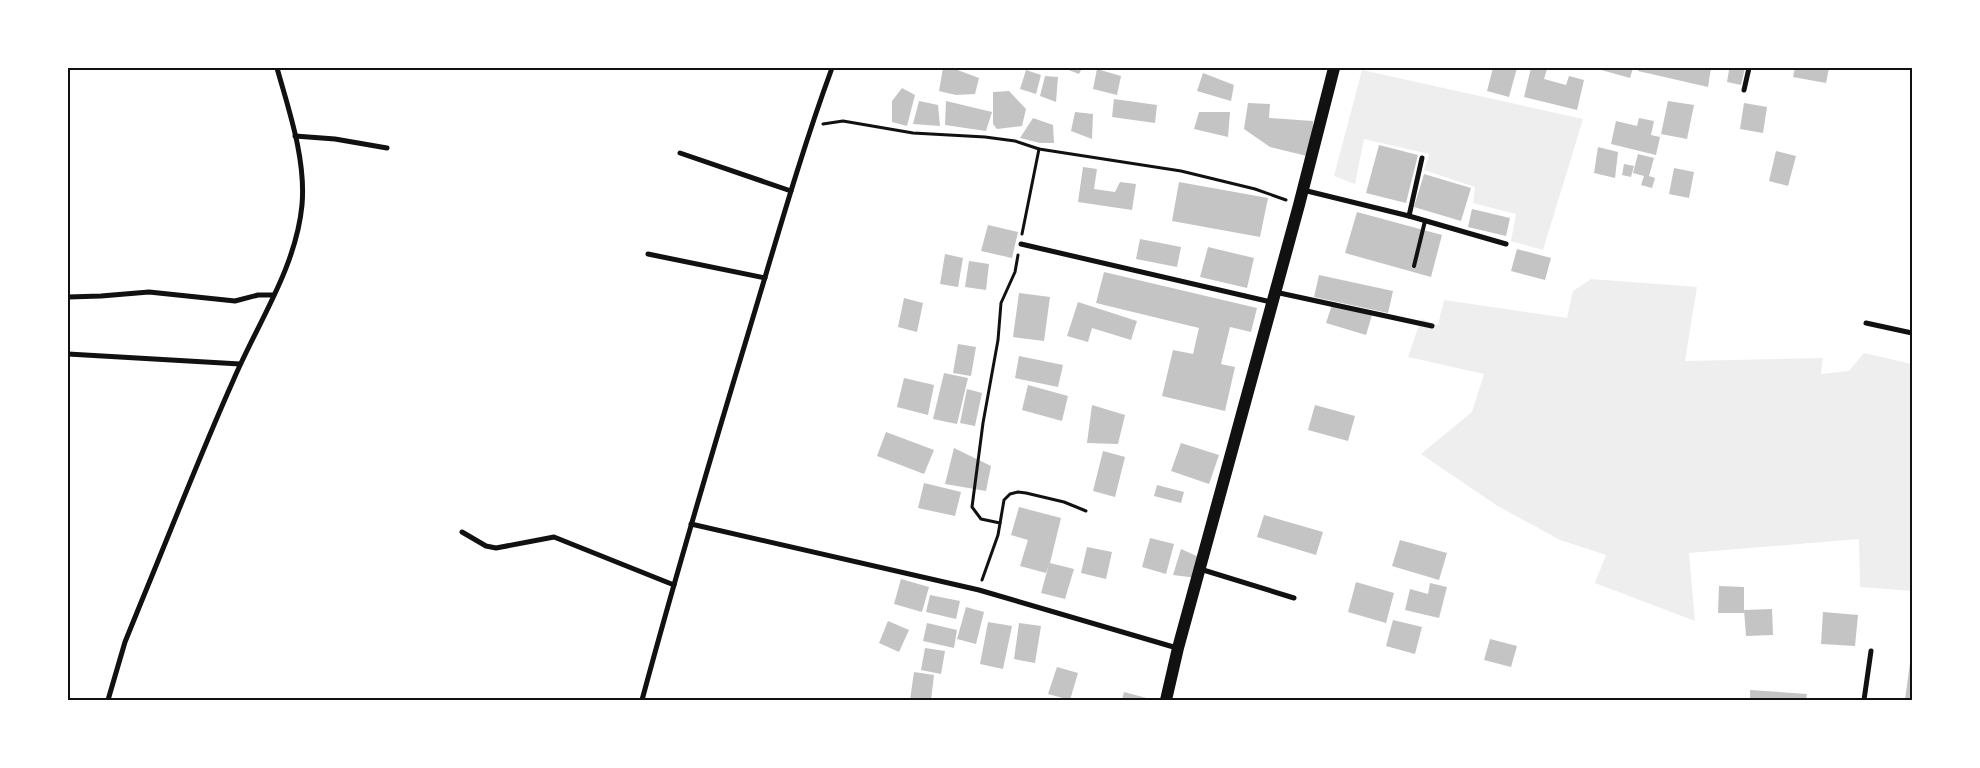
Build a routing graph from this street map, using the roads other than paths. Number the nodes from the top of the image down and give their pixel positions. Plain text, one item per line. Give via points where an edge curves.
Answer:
1 (277, 68) edge
2 (832, 68) edge
3 (1334, 68) edge
4 (1749, 68) edge
5 (1744, 90) dead end
6 (295, 136) junction
7 (387, 148) dead end
8 (680, 153) dead end
9 (1422, 158) dead end
10 (1302, 190) junction
11 (791, 192) junction
12 (1408, 216) junction
13 (1426, 221) junction
14 (1021, 244) road end
15 (1506, 244) dead end
16 (648, 254) dead end
17 (1414, 266) dead end
18 (765, 278) junction
19 (273, 295) junction
20 (68, 297) edge
21 (1273, 297) junction
22 (1866, 324) dead end
23 (1432, 326) dead end
24 (1912, 333) edge
25 (68, 354) edge
26 (240, 364) junction
27 (691, 524) junction
28 (462, 532) dead end
29 (1200, 569) junction
30 (674, 585) junction
31 (1294, 598) dead end
32 (1178, 648) junction
33 (1871, 651) dead end
34 (108, 700) edge
35 (642, 700) edge
36 (1166, 700) edge
37 (1864, 700) edge

1 - 6 street
2 - 11 street via 810,126
3 - 10 main road
4 - 5 street
6 - 7 street
6 - 19 street via 302,205 293,246
8 - 11 street
9 - 12 street
10 - 12 street
10 - 21 main road
11 - 18 street
12 - 13 street
13 - 15 street
13 - 17 lane
14 - 21 street
16 - 18 street
18 - 27 street
19 - 20 street via 235,301 149,292
19 - 26 street
21 - 23 street
21 - 29 main road
22 - 24 street
25 - 26 street
26 - 34 street via 125,642
27 - 30 street
27 - 32 street via 979,590
28 - 30 street via 496,548 554,536
29 - 31 street
29 - 32 main road
30 - 35 street
32 - 36 main road
33 - 37 street

